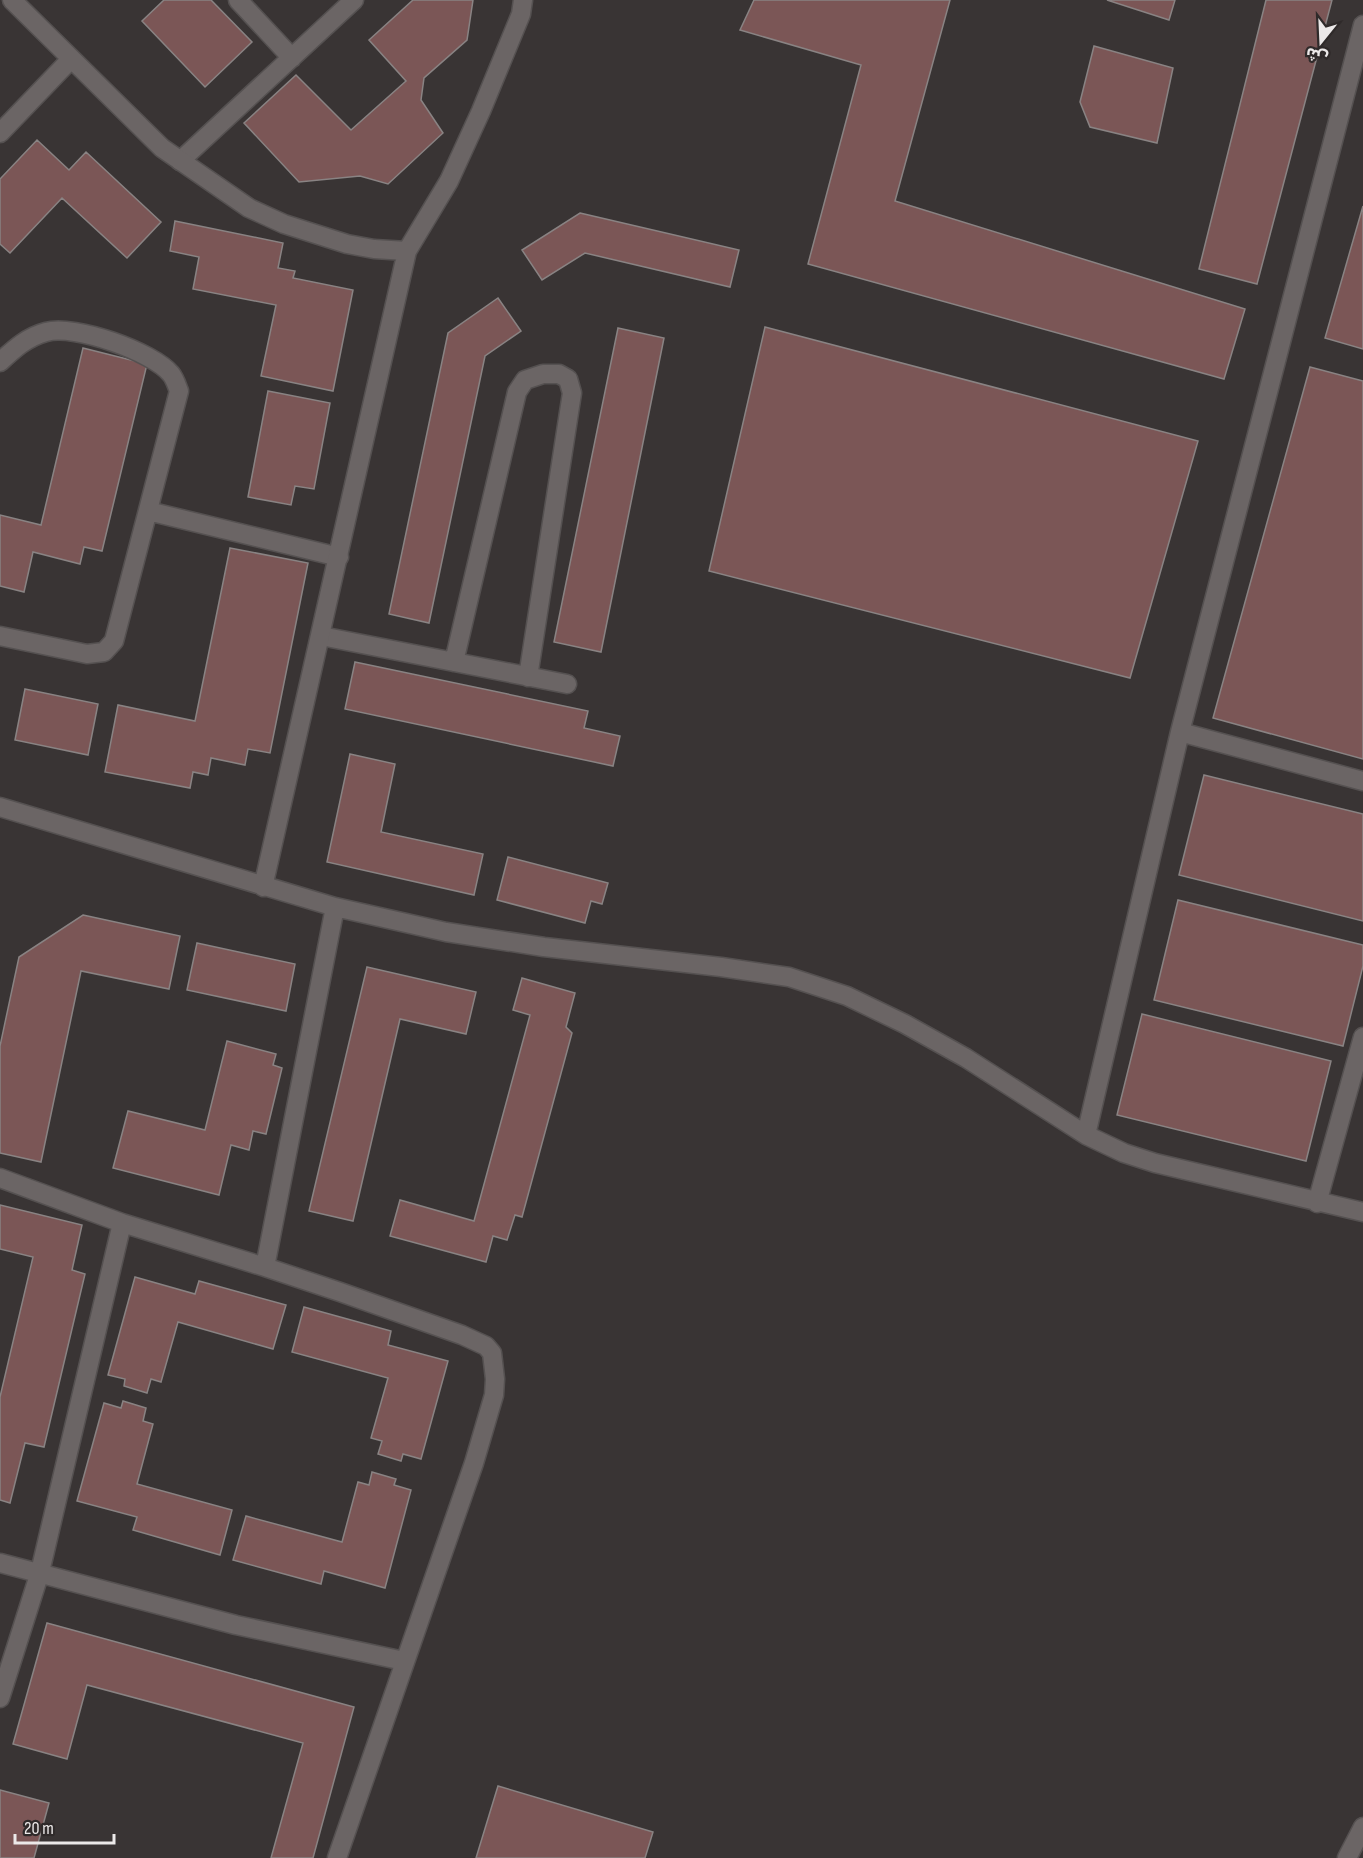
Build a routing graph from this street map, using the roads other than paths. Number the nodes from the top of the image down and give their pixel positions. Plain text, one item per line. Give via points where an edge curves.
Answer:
1 (238, 0) edge
2 (354, 0) edge
3 (523, 0) edge
4 (17, 2) edge
5 (1363, 25) edge
6 (292, 57) junction
7 (71, 58) junction
8 (0, 133) edge
9 (180, 160) junction
10 (407, 250) junction
11 (0, 362) edge
12 (148, 511) junction
13 (339, 557) junction
14 (0, 636) edge
15 (321, 636) junction
16 (454, 662) junction
17 (528, 677) junction
18 (567, 684) dead end
19 (1180, 732) junction
20 (1363, 782) edge
21 (0, 807) edge
22 (263, 887) junction
23 (335, 907) junction
24 (1363, 1037) edge
25 (1086, 1135) junction
26 (0, 1178) edge
27 (1317, 1203) junction
28 (1363, 1212) edge
29 (122, 1223) junction
30 (265, 1267) junction
31 (0, 1563) edge
32 (40, 1572) junction
33 (404, 1661) junction
34 (0, 1698) edge
35 (1363, 1827) edge
36 (337, 1858) edge
37 (1347, 1858) edge

1 - 6 street
2 - 6 street
3 - 10 street via 454,171
4 - 7 street
5 - 19 street
6 - 9 street
7 - 8 street
7 - 9 street via 162,148
9 - 10 street via 249,208 284,224 347,244
10 - 13 street
11 - 12 street via 20,343 48,331 73,332 132,348 156,360 173,376 179,391
12 - 13 street
12 - 14 street via 114,640 104,652 87,654
13 - 15 street
15 - 16 street
15 - 22 street
16 - 17 street
16 - 17 street via 517,392 525,380 559,374 568,379 572,393
17 - 18 street
19 - 20 street
19 - 25 street
21 - 22 street
22 - 23 street
23 - 25 street via 446,932 789,977 847,996 905,1024
23 - 30 street
24 - 27 street
25 - 27 street via 1155,1163
26 - 29 street
27 - 28 street
29 - 30 street
29 - 32 street
30 - 33 street via 462,1335 492,1353 494,1395
31 - 32 street
32 - 33 street via 236,1625
32 - 34 street
33 - 36 street
35 - 37 street

